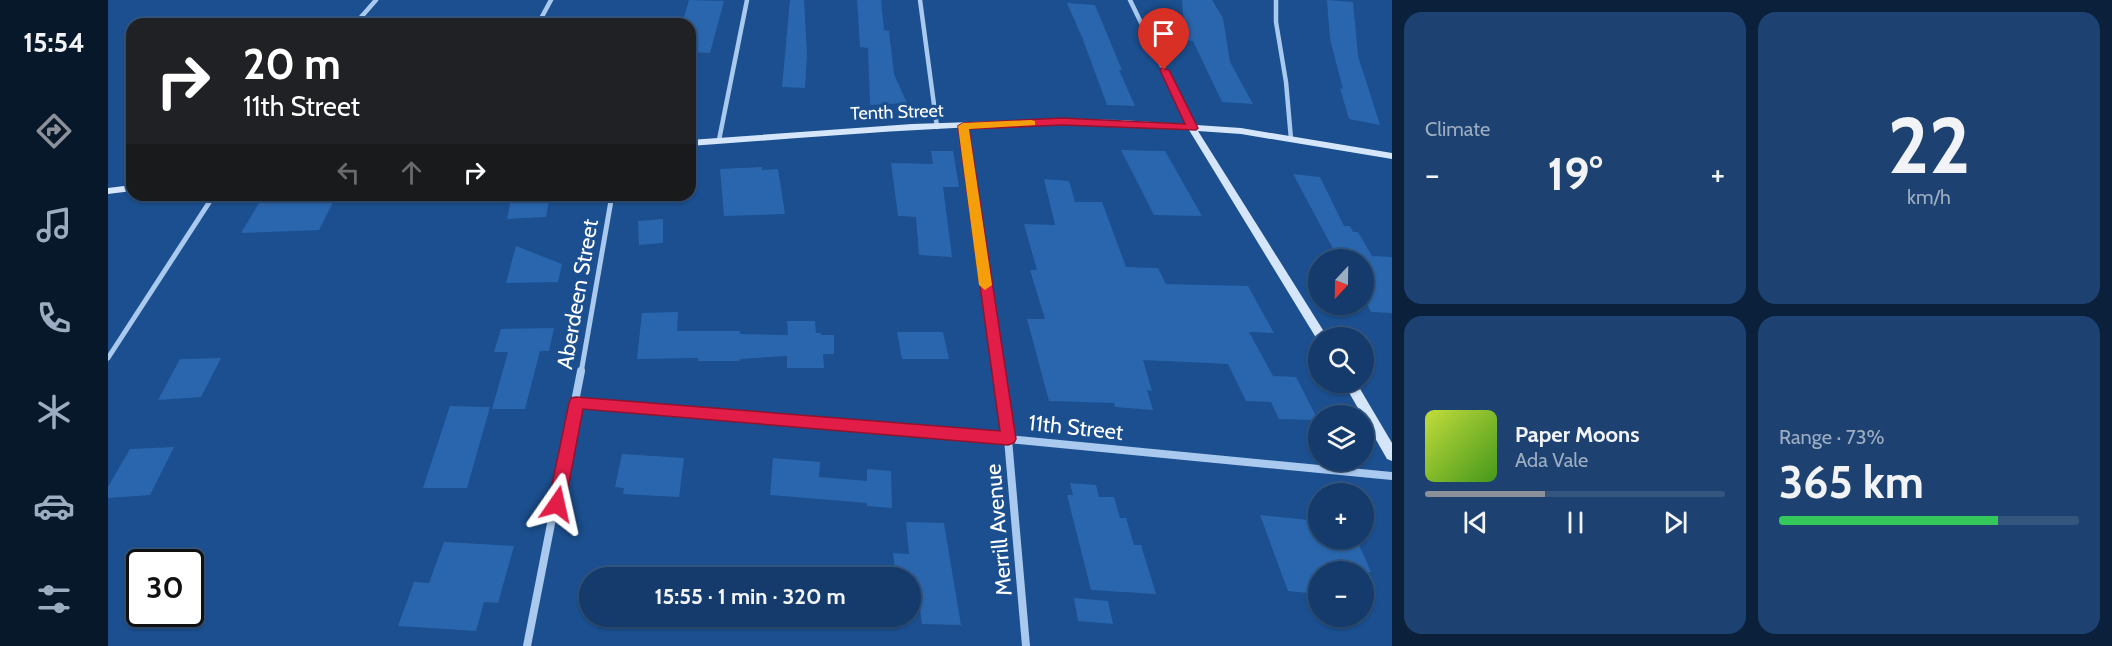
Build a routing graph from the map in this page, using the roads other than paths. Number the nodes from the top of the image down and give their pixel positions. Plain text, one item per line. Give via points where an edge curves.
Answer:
1 (376, 0) edge
2 (551, 0) edge
3 (747, 0) edge
4 (920, 0) edge
5 (1130, 0) edge
6 (1276, 0) edge
7 (360, 18) edge
8 (541, 18) edge
9 (963, 126) junction
10 (937, 127) junction
11 (1192, 128) junction
12 (1291, 139) junction
13 (719, 140) junction
14 (696, 142) edge
15 (1392, 156) edge
16 (126, 189) edge
17 (108, 191) edge
18 (210, 201) edge
19 (611, 201) edge
20 (1315, 327) edge
21 (108, 358) edge
22 (1355, 393) edge
23 (576, 403) junction
24 (1008, 439) junction
25 (1392, 455) edge
26 (1392, 476) edge
27 (527, 646) edge
28 (1026, 646) edge

1 - 7 street
2 - 8 street
3 - 13 street
4 - 10 street
5 - 11 street
6 - 12 street
9 - 10 street, Tenth Street
9 - 11 street, Tenth Street via 1062,122
9 - 24 street, Merrill Avenue
10 - 13 street, Tenth Street
11 - 12 street, Tenth Street
11 - 20 street
12 - 15 street, Tenth Street
13 - 14 street, Tenth Street
16 - 17 street
18 - 21 street
19 - 23 street, Aberdeen Street
22 - 25 street
23 - 24 street, 11th Street
23 - 27 street, Aberdeen Street
24 - 26 street, 11th Street
24 - 28 street, Merrill Avenue

